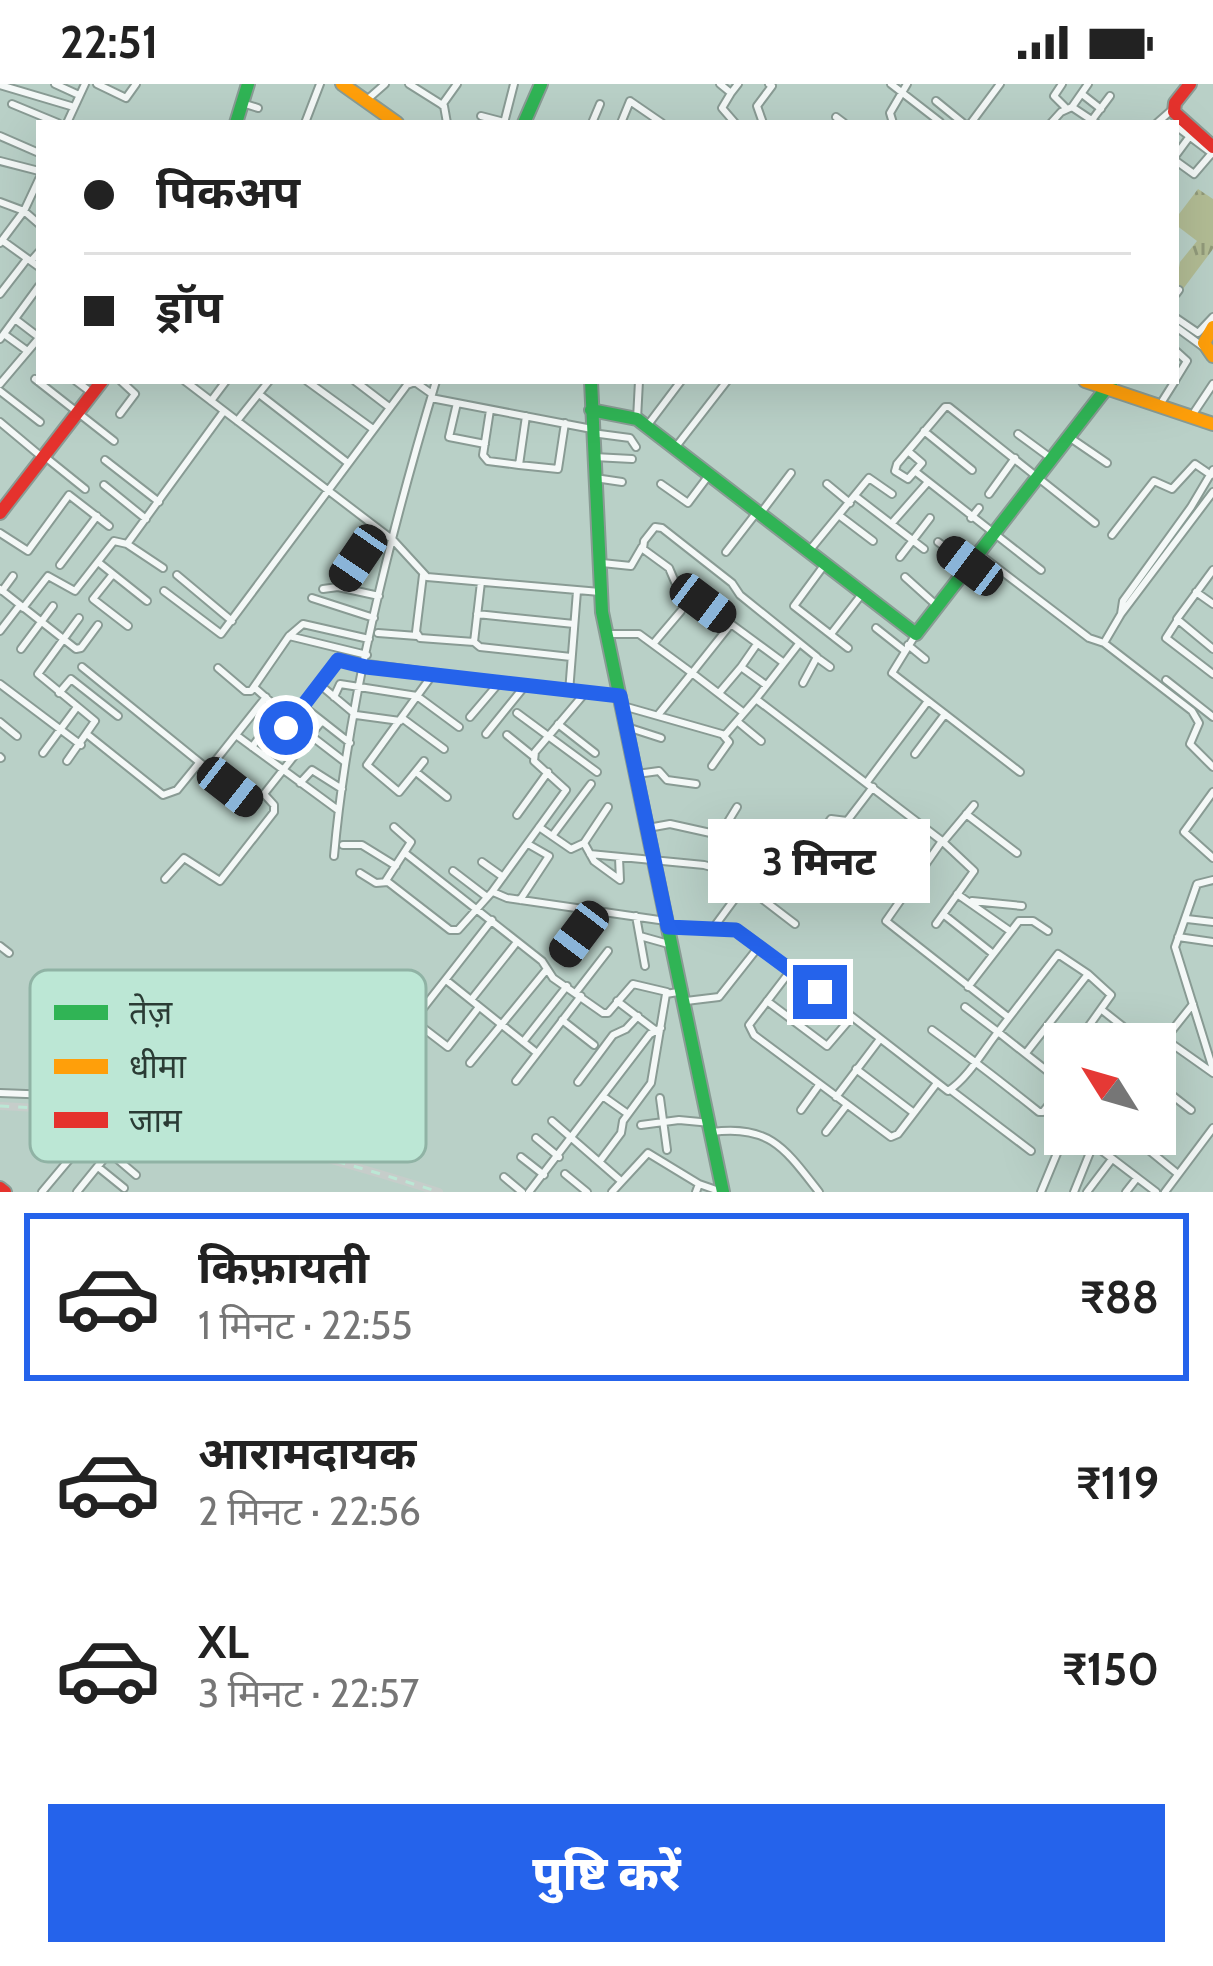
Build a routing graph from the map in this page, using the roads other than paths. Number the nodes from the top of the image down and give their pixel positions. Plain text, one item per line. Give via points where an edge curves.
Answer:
1 (55, 84) edge
2 (86, 84) edge
3 (97, 84) edge
4 (136, 84) edge
5 (248, 84) edge
6 (320, 84) edge
7 (332, 84) edge
8 (342, 84) edge
9 (385, 84) edge
10 (409, 84) edge
11 (457, 84) edge
12 (514, 84) edge
13 (541, 84) edge
14 (720, 84) edge
15 (738, 84) edge
16 (891, 84) edge
17 (1000, 84) edge
18 (1062, 84) edge
19 (1088, 84) edge
20 (1190, 84) edge
21 (0, 85) edge
22 (772, 85) edge
23 (904, 88) edge
24 (731, 93) junction
25 (1082, 94) junction
26 (80, 95) junction
27 (1110, 97) dead end
28 (366, 100) junction
29 (936, 101) dead end
30 (12, 104) dead end
31 (242, 104) junction
32 (599, 104) dead end
33 (442, 105) junction
34 (74, 107) junction
35 (258, 108) dead end
36 (1069, 108) junction
37 (1101, 109) junction
38 (481, 116) dead end
39 (836, 117) dead end
40 (55, 120) edge
41 (65, 120) edge
42 (239, 120) edge
43 (306, 120) edge
44 (382, 120) edge
45 (393, 120) edge
46 (447, 120) edge
47 (496, 120) edge
48 (505, 120) edge
49 (525, 120) edge
50 (593, 120) edge
51 (622, 120) edge
52 (652, 120) edge
53 (732, 120) edge
54 (762, 120) edge
55 (840, 120) edge
56 (892, 120) edge
57 (938, 120) edge
58 (963, 120) edge
59 (970, 120) edge
60 (1055, 120) edge
61 (1090, 120) edge
62 (1095, 120) edge
63 (1168, 120) edge
64 (1213, 126) edge
65 (0, 136) edge
66 (1206, 145) edge
67 (36, 153) edge
68 (0, 161) edge
69 (1179, 161) edge
70 (36, 174) edge
71 (36, 182) edge
72 (0, 202) edge
73 (24, 211) junction
74 (36, 221) edge
75 (1, 242) edge
76 (36, 254) edge
77 (29, 260) junction
78 (36, 266) edge
79 (36, 290) edge
80 (0, 294) edge
81 (1213, 317) edge
82 (14, 319) junction
83 (1179, 324) edge
84 (1179, 325) edge
85 (1213, 327) edge
86 (36, 336) edge
87 (2, 337) edge
88 (36, 339) edge
89 (26, 350) junction
90 (1209, 352) edge
91 (41, 384) edge
92 (125, 384) edge
93 (189, 384) edge
94 (200, 384) edge
95 (224, 384) edge
96 (267, 384) edge
97 (311, 384) edge
98 (359, 384) edge
99 (407, 384) edge
100 (418, 384) edge
101 (435, 384) edge
102 (591, 384) edge
103 (639, 384) edge
104 (678, 384) edge
105 (725, 384) edge
106 (1107, 384) edge
107 (1111, 384) edge
108 (1111, 384) edge
109 (1173, 384) edge
110 (1213, 384) edge
111 (0, 387) edge
112 (97, 387) edge
113 (197, 391) junction
114 (259, 394) junction
115 (432, 396) junction
116 (1163, 400) junction
117 (211, 401) junction
118 (457, 403) junction
119 (389, 407) junction
120 (490, 410) junction
121 (591, 410) junction
122 (1196, 411) junction
123 (224, 412) junction
124 (77, 413) junction
125 (120, 414) dead end
126 (526, 416) junction
127 (1213, 420) edge
128 (0, 422) edge
129 (40, 422) dead end
130 (237, 422) junction
131 (565, 423) junction
132 (642, 423) junction
133 (373, 429) junction
134 (592, 431) junction
135 (924, 431) junction
136 (1018, 434) dead end
137 (1069, 437) junction
138 (114, 441) dead end
139 (485, 444) junction
140 (636, 447) dead end
141 (675, 448) junction
142 (908, 451) junction
143 (43, 457) junction
144 (594, 457) junction
145 (1016, 458) junction
146 (1052, 459) junction
147 (105, 460) dead end
148 (632, 460) dead end
149 (348, 463) junction
150 (1106, 463) dead end
151 (519, 465) junction
152 (972, 470) dead end
153 (916, 472) junction
154 (1212, 472) edge
155 (791, 473) dead end
156 (709, 474) junction
157 (1039, 476) junction
158 (595, 478) junction
159 (622, 482) dead end
160 (928, 482) junction
161 (661, 484) dead end
162 (827, 484) dead end
163 (104, 485) dead end
164 (86, 488) dead end
165 (328, 490) junction
166 (1213, 492) edge
167 (892, 494) dead end
168 (988, 494) dead end
169 (853, 500) junction
170 (159, 502) junction
171 (979, 508) dead end
172 (1, 510) edge
173 (758, 513) junction
174 (97, 516) junction
175 (840, 516) junction
176 (930, 518) dead end
177 (971, 518) junction
178 (146, 519) junction
179 (1095, 523) dead end
180 (892, 524) junction
181 (109, 526) dead end
182 (377, 529) junction
183 (0, 533) edge
184 (994, 535) junction
185 (1112, 535) dead end
186 (393, 540) junction
187 (913, 540) junction
188 (873, 541) dead end
189 (938, 542) dead end
190 (128, 544) junction
191 (642, 547) junction
192 (924, 549) dead end
193 (809, 551) junction
194 (726, 552) dead end
195 (900, 557) dead end
196 (974, 560) junction
197 (98, 562) junction
198 (598, 562) junction
199 (825, 564) junction
200 (60, 565) dead end
201 (163, 568) dead end
202 (1041, 569) dead end
203 (1213, 570) edge
204 (113, 574) junction
205 (423, 574) junction
206 (177, 575) dead end
207 (13, 576) dead end
208 (905, 577) dead end
209 (481, 582) junction
210 (338, 587) junction
211 (323, 589) dead end
212 (1, 590) edge
213 (164, 591) dead end
214 (577, 591) junction
215 (600, 592) junction
216 (1196, 592) junction
217 (862, 593) junction
218 (380, 596) junction
219 (312, 598) dead end
220 (147, 601) dead end
221 (1213, 604) edge
222 (937, 606) junction
223 (22, 607) junction
224 (53, 607) dead end
225 (680, 611) dead end
226 (477, 614) junction
227 (1121, 614) junction
228 (79, 618) dead end
229 (374, 618) junction
230 (232, 621) junction
231 (1177, 621) junction
232 (41, 622) junction
233 (574, 624) junction
234 (731, 624) junction
235 (98, 626) dead end
236 (128, 626) dead end
237 (876, 628) dead end
238 (0, 631) edge
239 (378, 633) dead end
240 (606, 634) junction
241 (831, 634) junction
242 (289, 636) junction
243 (417, 636) junction
244 (369, 639) junction
245 (63, 640) junction
246 (474, 642) junction
247 (799, 643) junction
248 (910, 643) junction
249 (1104, 643) junction
250 (653, 644) junction
251 (758, 644) junction
252 (848, 648) dead end
253 (1213, 649) edge
254 (21, 650) dead end
255 (367, 656) junction
256 (572, 657) junction
257 (926, 658) dead end
258 (819, 659) junction
259 (784, 663) junction
260 (366, 667) junction
261 (741, 667) junction
262 (82, 668) dead end
263 (218, 668) dead end
264 (830, 668) dead end
265 (692, 673) junction
266 (433, 674) junction
267 (1213, 674) edge
268 (1166, 680) dead end
269 (499, 683) junction
270 (803, 683) dead end
271 (0, 684) edge
272 (319, 684) junction
273 (766, 685) junction
274 (524, 687) junction
275 (254, 688) junction
276 (362, 688) junction
277 (569, 692) junction
278 (59, 693) junction
279 (585, 693) junction
280 (719, 693) junction
281 (417, 696) junction
282 (266, 697) junction
283 (334, 697) junction
284 (756, 698) junction
285 (621, 701) junction
286 (928, 701) junction
287 (303, 706) junction
288 (76, 707) junction
289 (517, 713) dead end
290 (744, 713) junction
291 (945, 714) junction
292 (356, 715) junction
293 (118, 716) dead end
294 (470, 716) dead end
295 (658, 716) junction
296 (1213, 717) edge
297 (401, 719) junction
298 (322, 721) junction
299 (0, 722) edge
300 (738, 722) junction
301 (558, 724) junction
302 (627, 727) junction
303 (459, 728) dead end
304 (60, 729) junction
305 (486, 734) dead end
306 (88, 735) junction
307 (236, 735) junction
308 (310, 735) junction
309 (507, 735) dead end
310 (722, 735) junction
311 (17, 736) dead end
312 (548, 736) junction
313 (661, 738) dead end
314 (761, 741) dead end
315 (350, 743) junction
316 (81, 745) junction
317 (302, 746) junction
318 (252, 747) junction
319 (444, 749) dead end
320 (43, 753) dead end
321 (595, 753) dead end
322 (915, 754) dead end
323 (533, 756) junction
324 (68, 761) dead end
325 (424, 761) dead end
326 (199, 763) junction
327 (346, 764) junction
328 (712, 766) dead end
329 (1213, 766) edge
330 (208, 770) junction
331 (282, 770) junction
332 (416, 772) junction
333 (548, 772) junction
334 (597, 772) dead end
335 (1020, 772) dead end
336 (637, 774) junction
337 (300, 783) junction
338 (591, 784) dead end
339 (696, 784) dead end
340 (870, 784) junction
341 (342, 789) junction
342 (264, 792) junction
343 (1213, 792) edge
344 (447, 797) dead end
345 (974, 805) dead end
346 (608, 807) dead end
347 (737, 807) dead end
348 (338, 810) junction
349 (966, 814) junction
350 (517, 815) dead end
351 (394, 827) dead end
352 (539, 827) junction
353 (648, 828) junction
354 (552, 836) junction
355 (943, 842) junction
356 (584, 843) junction
357 (527, 844) junction
358 (343, 845) dead end
359 (405, 853) junction
360 (1017, 853) dead end
361 (590, 854) junction
362 (1212, 854) edge
363 (334, 856) dead end
364 (619, 858) junction
365 (482, 862) dead end
366 (655, 862) junction
367 (396, 866) junction
368 (453, 871) dead end
369 (726, 871) dead end
370 (359, 873) dead end
371 (503, 877) junction
372 (165, 879) dead end
373 (1213, 880) edge
374 (385, 882) junction
375 (744, 886) junction
376 (490, 894) junction
377 (958, 894) junction
378 (520, 900) junction
379 (968, 901) junction
380 (1022, 906) dead end
381 (478, 908) junction
382 (596, 912) junction
383 (944, 914) junction
384 (636, 916) junction
385 (1185, 919) junction
386 (492, 920) junction
387 (1213, 922) edge
388 (667, 924) junction
389 (795, 924) dead end
390 (936, 924) dead end
391 (714, 927) junction
392 (1010, 931) junction
393 (1048, 932) dead end
394 (640, 936) junction
395 (1178, 937) junction
396 (518, 941) junction
397 (1213, 942) edge
398 (760, 944) junction
399 (672, 945) junction
400 (0, 946) edge
401 (608, 951) dead end
402 (9, 953) dead end
403 (993, 954) junction
404 (563, 955) dead end
405 (645, 966) dead end
406 (547, 969) junction
407 (791, 970) junction
408 (1088, 974) junction
409 (446, 979) junction
410 (567, 986) junction
411 (968, 987) junction
412 (668, 992) junction
413 (578, 994) junction
414 (685, 996) junction
415 (471, 1000) junction
416 (617, 1000) junction
417 (767, 1001) junction
418 (426, 1004) edge
419 (1193, 1004) junction
420 (479, 1007) junction
421 (964, 1007) dead end
422 (1102, 1010) junction
423 (638, 1016) junction
424 (1008, 1017) junction
425 (851, 1018) junction
426 (562, 1020) junction
427 (1092, 1023) edge
428 (1118, 1023) edge
429 (500, 1025) junction
430 (1176, 1026) edge
431 (658, 1029) junction
432 (932, 1030) dead end
433 (426, 1031) edge
434 (998, 1031) junction
435 (880, 1039) junction
436 (523, 1042) junction
437 (594, 1045) dead end
438 (1176, 1047) edge
439 (537, 1052) junction
440 (1027, 1053) junction
441 (976, 1062) junction
442 (470, 1064) dead end
443 (1044, 1067) edge
444 (856, 1069) junction
445 (1213, 1071) edge
446 (517, 1081) dead end
447 (578, 1082) dead end
448 (938, 1083) junction
449 (819, 1085) junction
450 (952, 1091) junction
451 (0, 1093) edge
452 (30, 1094) edge
453 (836, 1096) junction
454 (604, 1097) junction
455 (660, 1098) dead end
456 (1176, 1098) edge
457 (847, 1105) junction
458 (801, 1110) dead end
459 (1044, 1110) edge
460 (1191, 1110) dead end
461 (914, 1113) junction
462 (628, 1114) junction
463 (552, 1121) dead end
464 (662, 1122) junction
465 (641, 1125) dead end
466 (711, 1128) junction
467 (1213, 1128) edge
468 (826, 1132) dead end
469 (536, 1138) dead end
470 (572, 1139) junction
471 (667, 1150) dead end
472 (1030, 1151) dead end
473 (1056, 1155) edge
474 (1089, 1155) edge
475 (1106, 1155) edge
476 (1155, 1155) edge
477 (521, 1157) dead end
478 (559, 1157) junction
479 (1112, 1160) junction
480 (600, 1161) junction
481 (68, 1162) edge
482 (102, 1162) edge
483 (120, 1162) edge
484 (98, 1167) junction
485 (565, 1174) dead end
486 (1178, 1174) junction
487 (136, 1175) dead end
488 (544, 1175) junction
489 (504, 1177) dead end
490 (1137, 1178) junction
491 (621, 1181) junction
492 (577, 1184) junction
493 (124, 1188) dead end
494 (698, 1188) edge
495 (81, 1190) edge
496 (43, 1192) edge
497 (526, 1192) edge
498 (570, 1192) edge
499 (587, 1192) edge
500 (612, 1192) edge
501 (722, 1192) edge
502 (819, 1192) edge
503 (1041, 1192) edge
504 (1074, 1192) edge
505 (1087, 1192) edge
506 (1126, 1192) edge
507 (1160, 1192) edge

1 - 26 street
2 - 26 street
3 - 4 street via 126,98
5 - 31 main road
6 - 43 street
7 - 44 main road
8 - 28 main road
9 - 28 street
10 - 33 street
11 - 33 street
12 - 48 street
13 - 49 main road
14 - 24 street
15 - 24 street
16 - 23 street
17 - 59 street
18 - 36 street via 1054,96
19 - 25 street
20 - 63 main road
21 - 34 street
22 - 54 street via 757,106
23 - 56 street
23 - 57 street
24 - 53 street via 722,108
25 - 36 street
25 - 37 street
26 - 34 street
27 - 37 street
28 - 45 main road
29 - 58 street
30 - 40 street
31 - 35 street
31 - 42 main road
32 - 50 street
33 - 46 street
34 - 41 street
36 - 60 street
36 - 61 street
37 - 62 street
38 - 47 street
39 - 55 street
51 - 52 street via 630,101
63 - 66 main road via 1178,118
64 - 66 street
65 - 67 street
66 - 69 street via 1194,174
68 - 70 street
71 - 73 street
72 - 73 street
73 - 74 street
73 - 75 street
75 - 77 street
76 - 77 street
77 - 78 street
77 - 80 street
79 - 82 street
81 - 83 street via 1198,333
82 - 86 street
82 - 87 street
84 - 90 street
85 - 90 main road via 1204,340
87 - 89 street
88 - 89 street
89 - 111 street
91 - 124 street
92 - 125 street via 135,394
93 - 113 street
94 - 113 street
95 - 117 street
96 - 114 street
97 - 133 street
98 - 119 street
99 - 119 street
100 - 115 street
101 - 115 street
102 - 121 main road
103 - 132 street
104 - 132 street
105 - 141 street
106 - 137 main road
107 - 116 main road
108 - 127 main road
109 - 116 street
110 - 122 street
111 - 129 street
112 - 124 main road
113 - 117 street
114 - 130 street
114 - 149 street
115 - 118 street
115 - 186 street
116 - 122 main road
117 - 123 street
118 - 120 street
118 - 139 street via 449,436
119 - 133 street
120 - 126 street
120 - 139 street
121 - 132 main road
121 - 134 main road
122 - 127 main road
123 - 130 street
123 - 170 street
124 - 138 street
124 - 143 main road
126 - 131 street
126 - 151 street
128 - 143 street
130 - 165 street
131 - 134 street
131 - 151 street via 558,469
132 - 141 main road
133 - 149 street
134 - 140 street via 630,438
134 - 144 main road
135 - 142 street
135 - 145 street via 949,406
135 - 152 street
136 - 146 street
137 - 146 main road
137 - 150 street
139 - 151 street via 486,461
141 - 156 main road
142 - 153 street via 922,463
142 - 153 street via 895,471 908,479
143 - 164 street
143 - 172 main road
144 - 148 street
144 - 158 main road
145 - 157 street
145 - 168 street
146 - 157 main road
147 - 170 street
149 - 165 street
153 - 160 street
154 - 185 street via 1195,464 1172,489 1154,481
154 - 227 street
155 - 173 street
156 - 161 street via 688,503
156 - 173 main road
157 - 179 street
157 - 184 main road
158 - 159 street
158 - 198 main road
160 - 177 street
160 - 180 street
162 - 169 street
163 - 178 street
165 - 182 street
165 - 230 street
166 - 227 street
167 - 169 street via 869,478
169 - 175 street
169 - 180 street
170 - 178 street
171 - 177 street
173 - 193 main road
173 - 194 street
174 - 181 street
174 - 183 street via 69,495 28,551
174 - 200 street
175 - 188 street
175 - 193 street
176 - 187 street
177 - 184 street
178 - 190 street
180 - 187 street
182 - 186 street
182 - 210 street
184 - 196 main road
184 - 202 street
186 - 205 street
186 - 218 street
187 - 192 street
187 - 195 street
189 - 196 street
190 - 197 street via 114,541
190 - 201 street
191 - 198 street via 631,566
191 - 234 street
191 - 247 street via 660,526
193 - 199 main road
196 - 222 main road
196 - 249 street
197 - 204 street
197 - 223 street via 75,592 48,575
198 - 215 main road
199 - 217 main road
199 - 241 street via 794,606
203 - 216 street
204 - 220 street
204 - 236 street via 93,599
205 - 209 street
205 - 243 street
206 - 230 street
207 - 212 street
208 - 222 street
209 - 214 street
209 - 226 street
210 - 211 street
210 - 218 street
212 - 223 street
213 - 230 street via 217,635
214 - 215 street
214 - 233 street
215 - 240 main road
216 - 221 street
216 - 231 street
217 - 241 street
217 - 248 main road
218 - 229 street
219 - 229 street
222 - 248 main road
223 - 232 street
223 - 238 street
224 - 232 street
225 - 250 street
226 - 233 street
226 - 246 street
227 - 249 street
228 - 245 street
229 - 244 street
231 - 253 street
231 - 267 street via 1166,638
232 - 245 street
232 - 254 street
233 - 256 street
234 - 251 street
234 - 265 street
235 - 245 street via 79,649
237 - 248 street
239 - 243 street
240 - 250 street via 635,633
240 - 285 main road
241 - 252 street
242 - 244 street via 303,624
242 - 255 street
242 - 275 street
243 - 246 street
244 - 255 street
245 - 278 street via 38,674
246 - 256 street
247 - 258 street
247 - 259 street
248 - 257 street
248 - 286 street via 892,672
249 - 329 street via 1192,711 1199,723 1190,744
250 - 265 street
251 - 259 street
251 - 261 street
255 - 260 street
256 - 277 street
258 - 264 street
258 - 270 street
259 - 273 street
260 - 266 street
260 - 272 street via 337,660
260 - 276 street
261 - 273 street
261 - 280 street
262 - 326 street
263 - 275 street via 245,691
265 - 280 street
265 - 295 street
266 - 269 street
266 - 281 street
268 - 296 street
269 - 274 street
269 - 294 street
271 - 304 street
272 - 283 street
272 - 287 street
273 - 284 street
274 - 277 street
274 - 305 street
275 - 282 street
276 - 281 street
276 - 283 street via 339,684
276 - 292 street
277 - 279 street
278 - 288 street
278 - 293 street via 71,680
279 - 285 street
279 - 301 street
280 - 290 street
281 - 297 street
281 - 303 street
282 - 307 street
282 - 318 street via 280,710
283 - 292 street
284 - 290 street
284 - 340 street
285 - 295 street
285 - 302 main road
286 - 291 street
286 - 340 street
287 - 298 street
287 - 317 street via 286,729
288 - 304 street
288 - 306 street via 95,721
289 - 312 street
290 - 300 street
291 - 322 street
291 - 335 street
292 - 297 street
292 - 315 street
295 - 310 street
297 - 319 street
297 - 332 street via 368,768 399,792
298 - 308 street
298 - 315 street
299 - 311 street
300 - 310 street
300 - 314 street
301 - 312 street
301 - 321 street
302 - 313 street
302 - 336 main road
304 - 316 street
304 - 320 street
306 - 316 street
306 - 326 street via 163,795
307 - 318 street
307 - 330 street
308 - 317 street
308 - 327 street
309 - 323 street
310 - 328 street via 729,742
312 - 323 street
312 - 334 street
315 - 327 street
316 - 324 street
317 - 331 street
318 - 331 street
323 - 333 street
325 - 332 street
326 - 330 street
327 - 341 street
330 - 342 street via 254,805
331 - 337 street
331 - 342 street
332 - 344 street
333 - 350 street
333 - 352 street via 566,790
336 - 339 street via 659,771 667,781
336 - 353 main road
337 - 341 street via 312,770
337 - 348 street
338 - 354 street
340 - 355 street
340 - 375 street via 847,821 831,819 790,875 757,872
341 - 348 street
342 - 372 street via 275,810 220,881 185,858
343 - 362 street via 1184,832
345 - 349 street
346 - 356 street
347 - 353 street via 718,833
348 - 363 street
349 - 355 street
349 - 360 street
351 - 359 street via 411,841
352 - 354 street
352 - 357 street
353 - 366 main road
354 - 356 street via 571,849
355 - 377 street via 974,869
355 - 411 street via 886,921
356 - 361 street
357 - 371 street
357 - 378 street via 549,856
358 - 367 street via 362,845
359 - 367 street
359 - 381 street
361 - 364 street
361 - 364 street via 620,880
364 - 366 street
365 - 371 street
366 - 369 street
366 - 388 main road
367 - 374 street
368 - 376 street
370 - 374 street
371 - 376 street
373 - 385 street via 1197,884
374 - 381 street via 452,931
375 - 389 street
375 - 391 street
376 - 378 street
376 - 381 street
377 - 379 street
377 - 383 street
378 - 382 street
379 - 380 street
379 - 392 street
381 - 386 street
382 - 384 street
382 - 404 street
383 - 390 street
383 - 403 street
384 - 388 street
384 - 394 street
385 - 387 street
385 - 395 street
386 - 396 street
386 - 409 street
388 - 391 street
388 - 399 main road
391 - 398 street
392 - 393 street via 1025,920
392 - 403 street
394 - 399 street
394 - 405 street
395 - 397 street
395 - 419 street
396 - 406 street
396 - 415 street
398 - 407 street
398 - 414 street via 719,997
399 - 414 main road
400 - 402 street
401 - 413 street
403 - 411 street
406 - 410 street
406 - 429 street
407 - 417 street
407 - 425 street
408 - 422 street via 1111,992
408 - 424 street via 1058,954
408 - 440 street
409 - 415 street
409 - 418 street
410 - 413 street
410 - 436 street
411 - 424 street
412 - 414 street
412 - 416 street via 633,984
412 - 431 street
413 - 416 street via 605,1014
413 - 426 street
414 - 466 main road
415 - 420 street
416 - 423 street
417 - 425 street via 826,1046
417 - 449 street via 750,1032
419 - 430 street
419 - 445 street
420 - 429 street
420 - 433 street via 448,1047
421 - 434 street
422 - 427 street
422 - 428 street
423 - 431 street
423 - 447 street
424 - 434 street
425 - 435 street
426 - 437 street
426 - 439 street
429 - 436 street
429 - 442 street
431 - 454 street
431 - 462 street via 651,1084
432 - 441 street
434 - 440 street
434 - 441 street
435 - 444 street
435 - 448 street
436 - 439 street
438 - 445 street
439 - 446 street
440 - 443 street
441 - 450 street
441 - 459 street
444 - 453 street
444 - 461 street
448 - 450 street
448 - 461 street
449 - 453 street
449 - 458 street
450 - 472 street
451 - 452 street
453 - 457 street
454 - 462 street
454 - 470 street
455 - 464 street
456 - 460 street
457 - 461 street via 891,1137
457 - 468 street
462 - 480 street
463 - 470 street
464 - 465 street
464 - 466 street
464 - 471 street
466 - 501 main road
466 - 502 street via 761,1134
467 - 486 street
469 - 478 street
470 - 478 street
470 - 480 street
473 - 503 street
474 - 504 street
475 - 479 street
476 - 486 street
477 - 488 street
478 - 488 street
479 - 490 street
479 - 505 street
480 - 491 street
481 - 496 street
482 - 484 street
483 - 487 street
484 - 493 street
484 - 495 street
485 - 492 street
486 - 507 street
488 - 497 street
489 - 497 street
490 - 506 street
490 - 507 street
491 - 494 street via 648,1153
491 - 500 street
492 - 498 street
492 - 499 street
494 - 501 street

